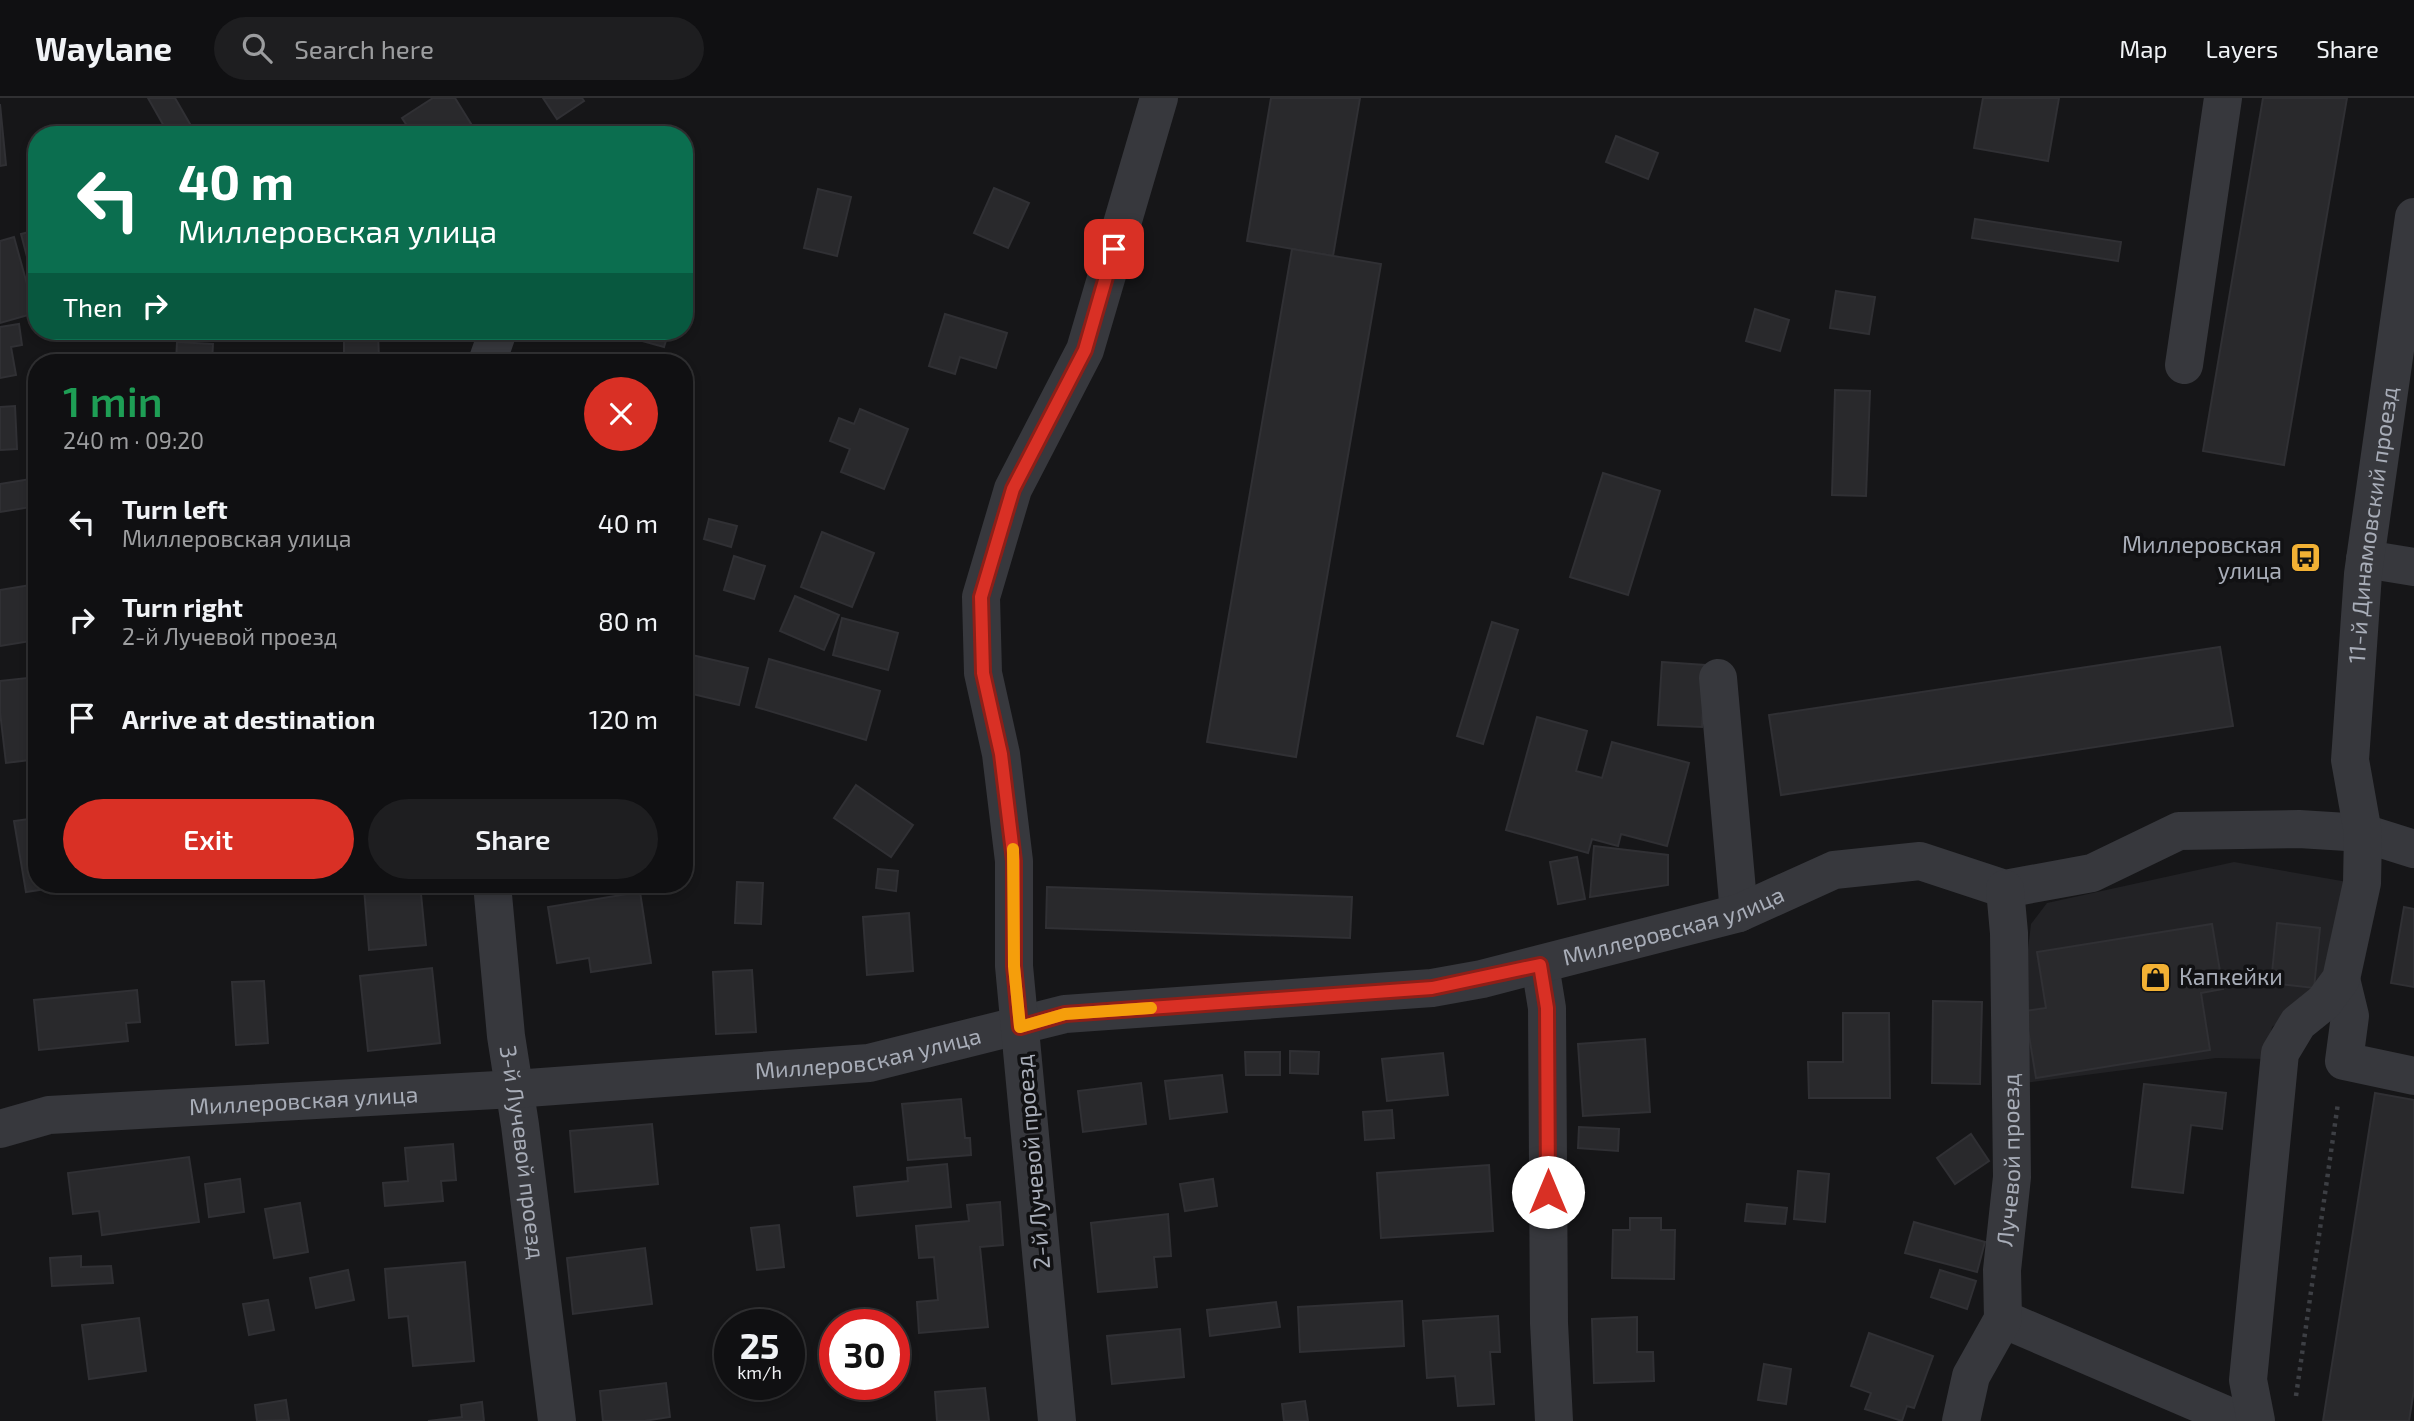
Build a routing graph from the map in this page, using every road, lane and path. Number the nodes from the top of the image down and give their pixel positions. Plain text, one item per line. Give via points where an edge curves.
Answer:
1 (1159, 98) edge
2 (2223, 98) edge
3 (2414, 217) edge
4 (2184, 365) dead end
5 (2365, 559) junction
6 (2414, 566) edge
7 (1718, 678) dead end
8 (2363, 833) junction
9 (2414, 849) edge
10 (2005, 888) junction
11 (493, 893) edge
12 (1739, 913) junction
13 (1540, 965) junction
14 (2341, 979) junction
15 (1020, 1027) junction
16 (2344, 1061) junction
17 (2414, 1076) edge
18 (514, 1089) junction
19 (0, 1129) edge
20 (2003, 1319) junction
21 (2295, 1407) dead end
22 (557, 1421) edge
23 (1057, 1421) edge
24 (1554, 1421) edge
25 (1961, 1421) edge
26 (2240, 1421) edge
27 (2256, 1421) edge

1 - 15 street, 2-й Лучевой проезд via 1085,350 1013,489 981,597 983,673 1001,754 1014,861 1014,966
2 - 4 street
3 - 5 street, 11-й Динамовский проезд
5 - 6 street
5 - 8 street, 11-й Динамовский проезд via 2350,760
7 - 12 street
8 - 9 street, Миллеровская улица
8 - 10 street, Миллеровская улица via 2179,831 2092,873
8 - 14 street, 11-й Динамовский проезд via 2362,883
10 - 12 street, Миллеровская улица via 1920,861 1834,870
10 - 20 street, Лучевой проезд via 2012,1177 2002,1270
11 - 18 street, 3-й Лучевой проезд
12 - 13 street, Миллеровская улица
13 - 15 street, Миллеровская улица via 1432,988 1065,1014
13 - 24 street via 1547,1008
14 - 16 street via 2350,1016
14 - 27 street via 2324,1002 2298,1023 2280,1054 2248,1380
15 - 18 street, Миллеровская улица via 869,1063
15 - 23 street, 2-й Лучевой проезд
16 - 17 street
16 - 21 path
18 - 19 street, Миллеровская улица via 49,1115
18 - 22 street, 3-й Лучевой проезд
20 - 25 street via 1971,1376
20 - 26 street

